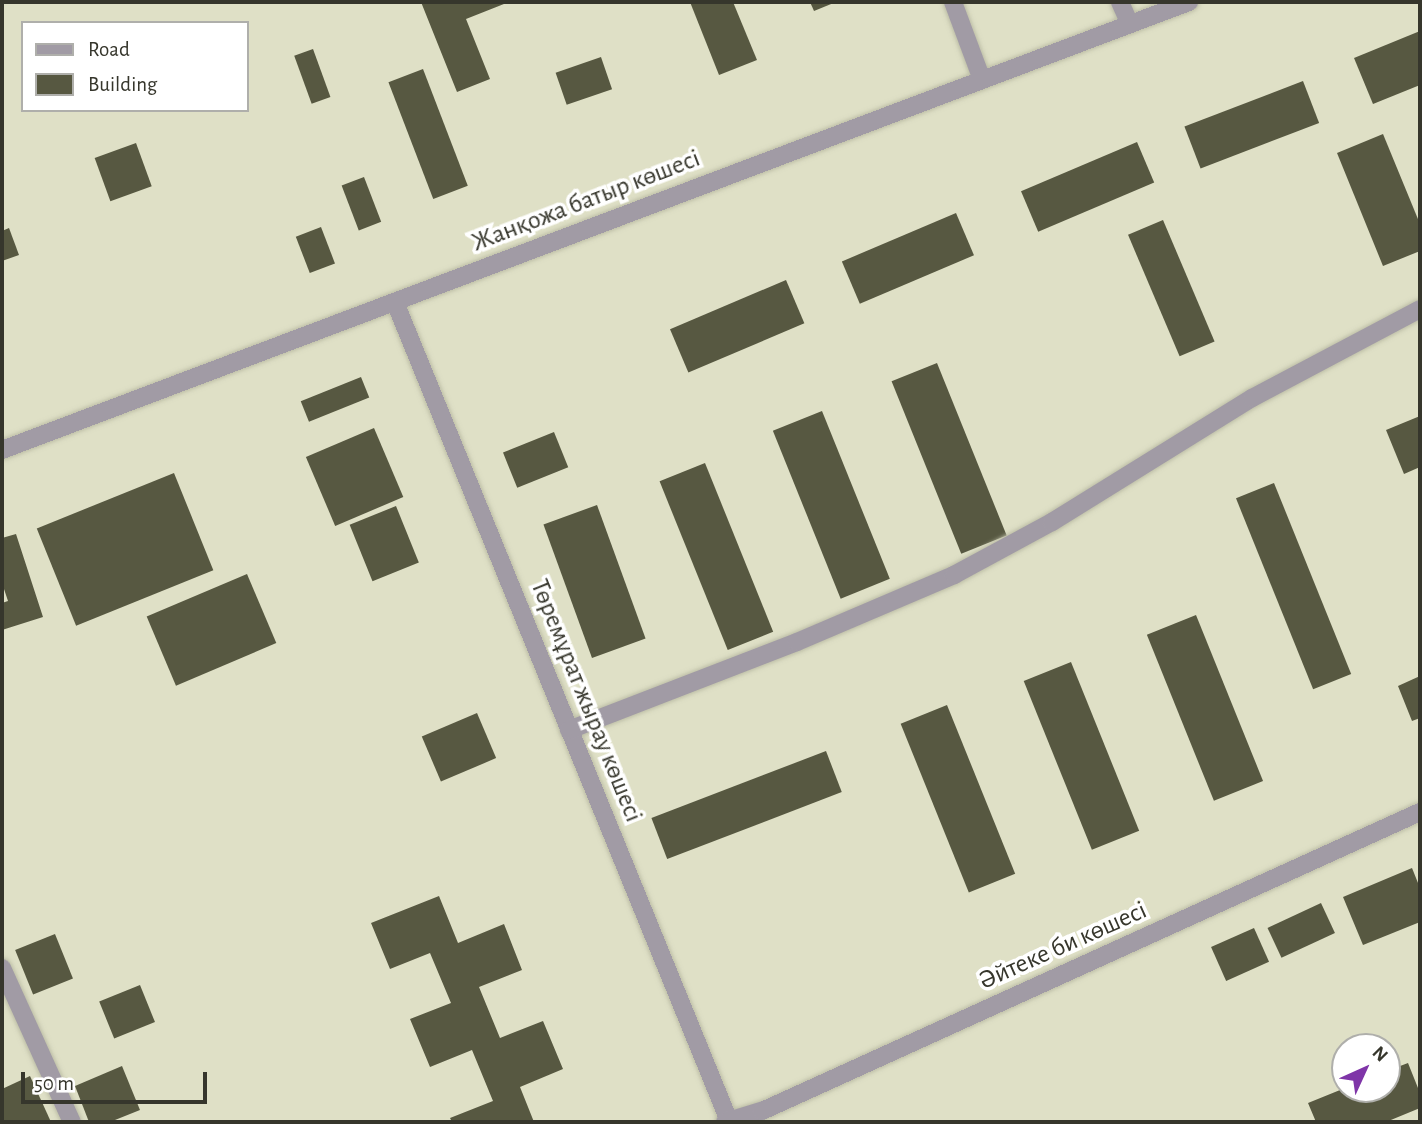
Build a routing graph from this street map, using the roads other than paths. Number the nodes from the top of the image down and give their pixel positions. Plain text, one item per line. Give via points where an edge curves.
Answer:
1 (953, 2) edge
2 (1120, 2) edge
3 (1189, 2) edge
4 (1130, 24) junction
5 (982, 80) junction
6 (395, 302) junction
7 (1420, 309) edge
8 (2, 450) edge
9 (569, 730) junction
10 (1420, 812) edge
11 (2, 968) edge
12 (765, 1117) edge
13 (727, 1121) edge
14 (72, 1122) edge

1 - 5 street
2 - 4 street
3 - 4 street, Жанқожа батыр көшесі
4 - 5 street, Жанқожа батыр көшесі
5 - 6 street, Жанқожа батыр көшесі
6 - 8 street, Жанқожа батыр көшесі
6 - 9 street, Төремұрат жырау көшесі
7 - 9 street via 1252,398 1052,522 954,575 797,642
9 - 13 street, Төремұрат жырау көшесі
10 - 12 street, Әйтеке би көшесі
11 - 14 street
12 - 13 street, Әйтеке би көшесі

